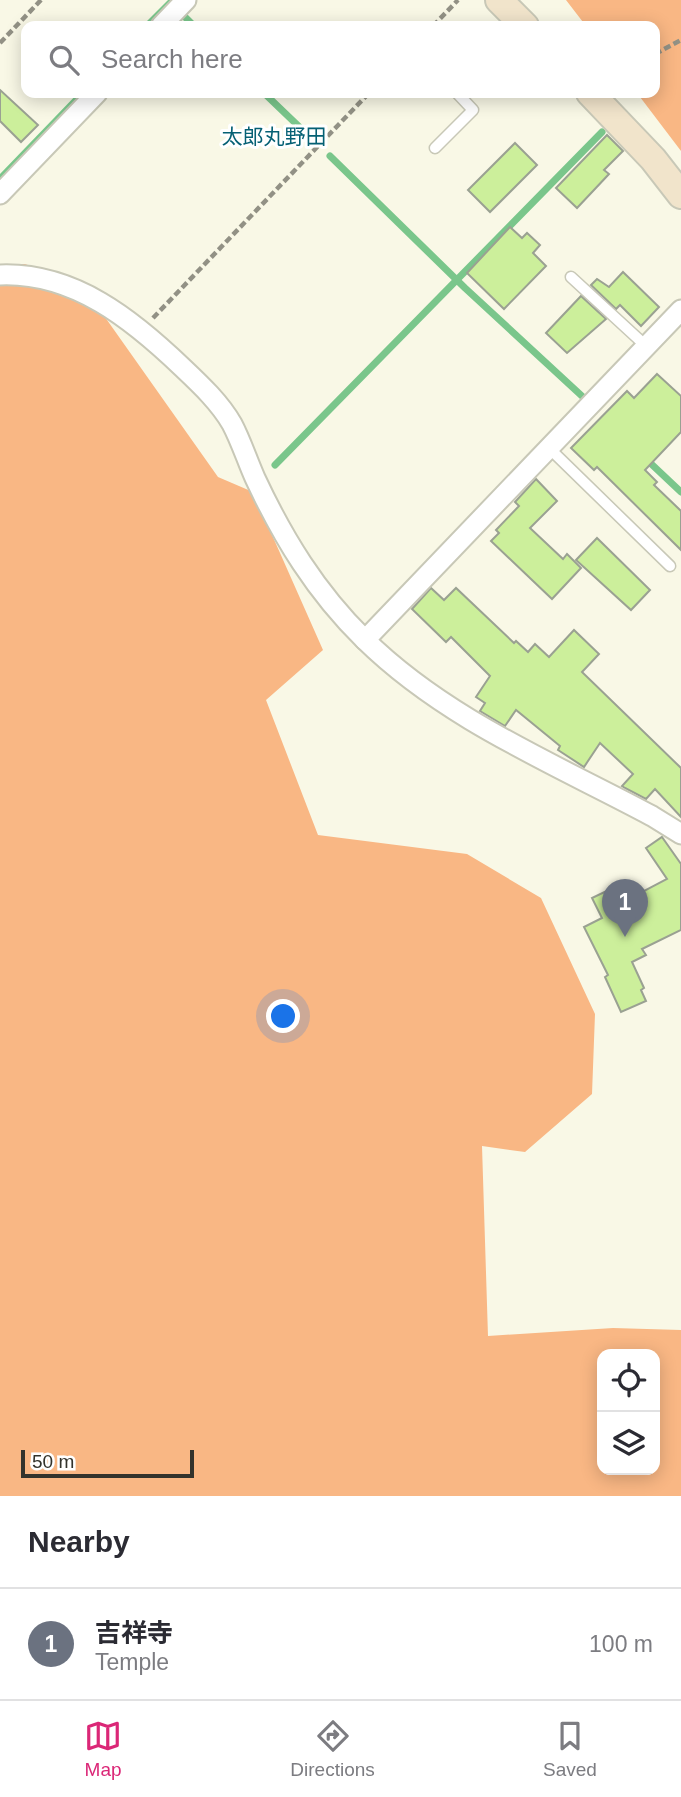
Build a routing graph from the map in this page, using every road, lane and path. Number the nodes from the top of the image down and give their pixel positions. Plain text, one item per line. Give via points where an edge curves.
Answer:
1 (41, 0) edge
2 (186, 0) edge
3 (458, 0) edge
4 (499, 0) edge
5 (166, 21) edge
6 (438, 21) edge
7 (520, 21) edge
8 (681, 40) edge
9 (0, 43) edge
10 (660, 51) edge
11 (92, 98) edge
12 (364, 98) edge
13 (462, 98) edge
14 (595, 98) edge
15 (435, 148) dead end
16 (0, 194) edge
17 (681, 195) edge
18 (0, 275) edge
19 (571, 277) dead end
20 (681, 310) edge
21 (143, 329) junction
22 (646, 346) junction
23 (549, 448) junction
24 (670, 566) dead end
25 (365, 640) junction
26 (681, 834) edge

1 - 9 path
2 - 5 street
3 - 6 path
4 - 7 street
8 - 10 path
11 - 16 street
12 - 21 path
13 - 15 lane via 473,110
14 - 17 street
18 - 21 street via 56,282 97,299
19 - 22 lane
20 - 22 street
21 - 25 street via 211,396 231,423 299,562
22 - 23 street
23 - 24 lane
23 - 25 street
25 - 26 street via 447,707

